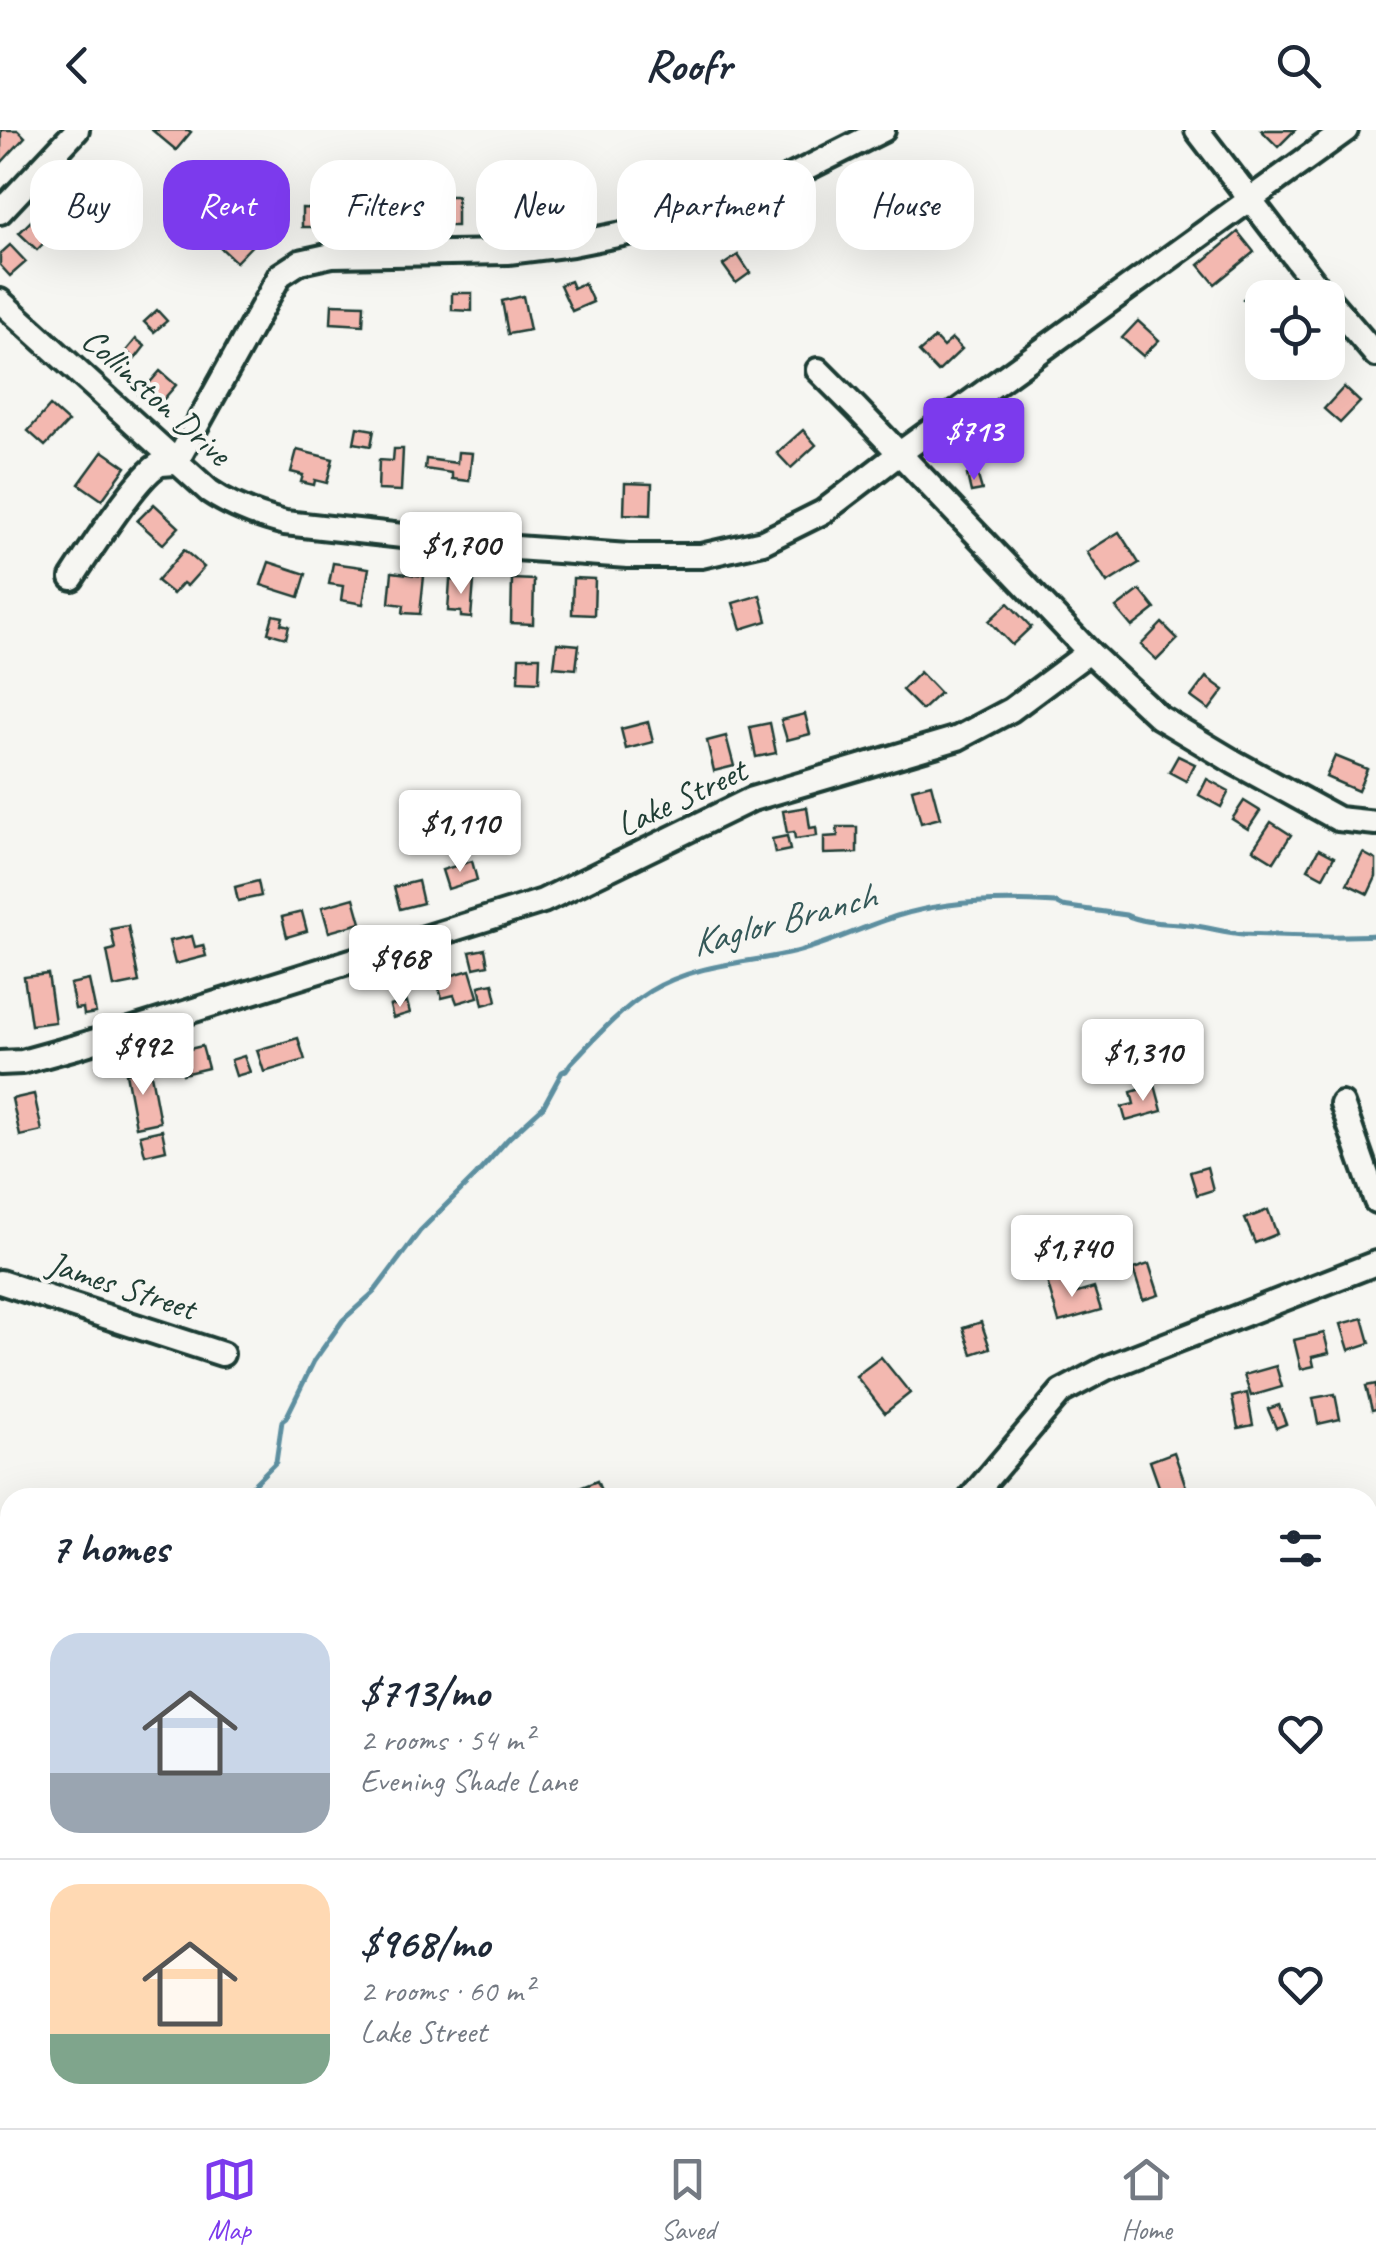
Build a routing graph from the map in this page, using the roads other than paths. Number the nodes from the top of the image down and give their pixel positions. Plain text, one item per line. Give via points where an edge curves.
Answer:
1 (883, 130) edge
2 (1197, 130) edge
3 (1346, 130) edge
4 (61, 135) edge
5 (1250, 202) junction
6 (0, 212) edge
7 (1313, 280) edge
8 (0, 301) edge
9 (1345, 319) edge
10 (1376, 354) edge
11 (818, 370) dead end
12 (900, 453) junction
13 (176, 463) junction
14 (72, 578) dead end
15 (1089, 652) junction
16 (1376, 822) edge
17 (0, 1063) edge
18 (1342, 1104) dead end
19 (1376, 1201) edge
20 (1376, 1263) edge
21 (0, 1282) edge
22 (222, 1354) dead end
23 (980, 1488) edge

1 - 13 street via 756,194 638,231 508,252 332,255 300,262 280,275
2 - 5 street
3 - 5 street, Collinston Drive
4 - 6 street
5 - 7 street
5 - 12 street, Collinston Drive
8 - 13 street, Collinston Drive
9 - 10 street
11 - 12 street
12 - 13 street, Collinston Drive via 798,526 701,556 628,556 285,523 218,498
12 - 15 street
13 - 14 street via 160,464 145,479
15 - 16 street via 1160,716 1234,762 1338,819
15 - 17 street, Lake Street via 1011,710 958,738 752,799 543,901 76,1047
18 - 19 street
20 - 23 street via 1106,1368 1062,1392
21 - 22 street, James Street

